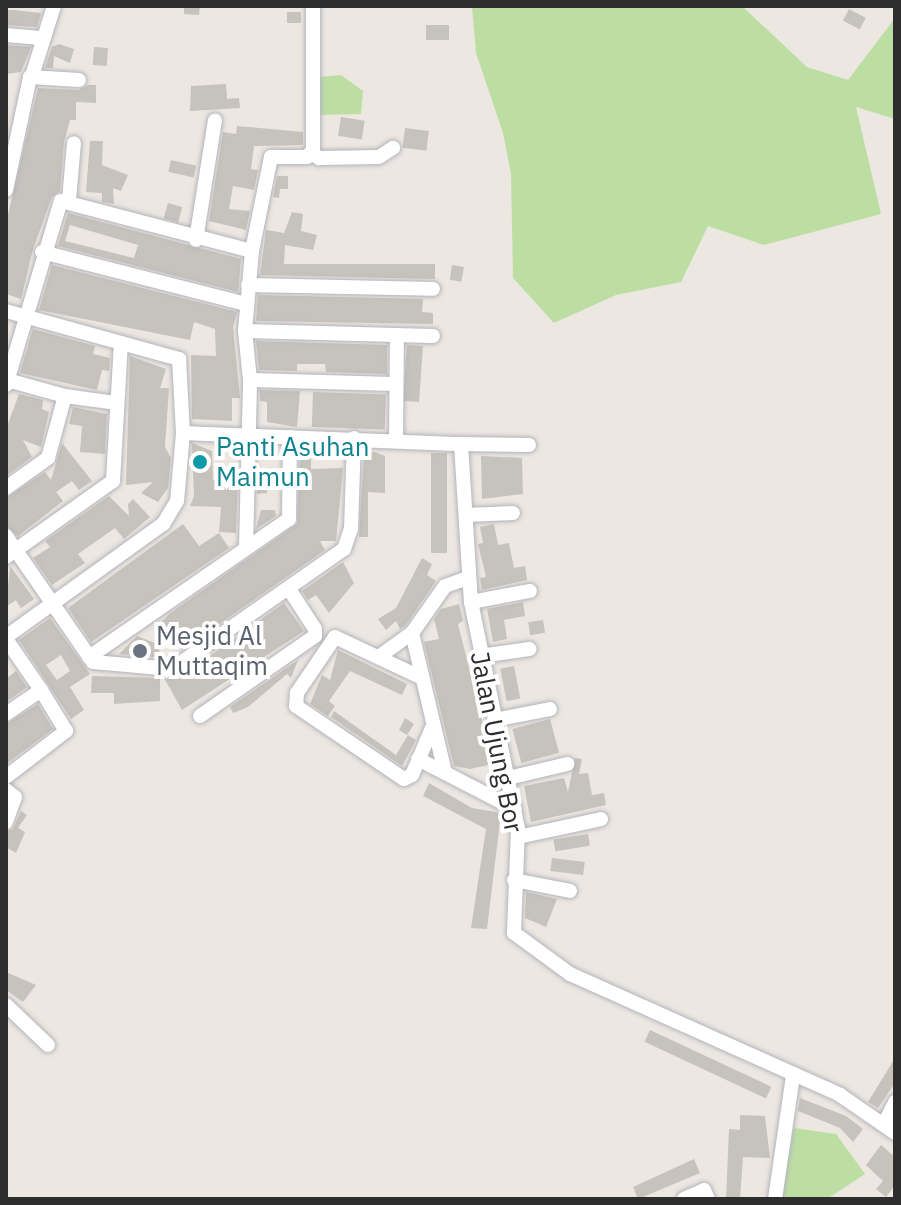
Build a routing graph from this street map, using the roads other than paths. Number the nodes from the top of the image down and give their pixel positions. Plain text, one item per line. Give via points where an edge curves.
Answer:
1 (54, 6) edge
2 (313, 6) edge
3 (6, 35) edge
4 (43, 38) junction
5 (32, 76) junction
6 (77, 79) dead end
7 (6, 114) edge
8 (22, 114) junction
9 (215, 120) dead end
10 (74, 143) dead end
11 (393, 148) dead end
12 (312, 153) junction
13 (6, 190) edge
14 (69, 200) junction
15 (196, 240) junction
16 (252, 251) junction
17 (42, 252) junction
18 (248, 285) junction
19 (433, 289) dead end
20 (246, 304) junction
21 (6, 311) edge
22 (25, 316) junction
23 (245, 331) junction
24 (397, 335) junction
25 (433, 336) dead end
26 (121, 343) junction
27 (250, 380) junction
28 (7, 382) edge
29 (396, 384) junction
30 (65, 396) junction
31 (116, 403) junction
32 (183, 433) junction
33 (248, 437) junction
34 (290, 437) junction
35 (354, 438) junction
36 (396, 440) junction
37 (461, 444) junction
38 (529, 445) dead end
39 (6, 488) edge
40 (513, 513) dead end
41 (466, 515) junction
42 (6, 536) edge
43 (246, 548) junction
44 (11, 554) edge
45 (468, 578) junction
46 (289, 589) junction
47 (530, 591) dead end
48 (471, 602) junction
49 (52, 605) junction
50 (412, 633) junction
51 (6, 638) edge
52 (530, 649) dead end
53 (380, 656) junction
54 (480, 656) junction
55 (89, 657) junction
56 (420, 677) junction
57 (41, 690) junction
58 (550, 709) dead end
59 (6, 714) edge
60 (200, 716) dead end
61 (494, 720) junction
62 (432, 728) junction
63 (418, 759) junction
64 (567, 764) dead end
65 (445, 773) junction
66 (6, 777) edge
67 (508, 778) junction
68 (6, 790) edge
69 (515, 809) junction
70 (601, 819) dead end
71 (6, 822) edge
72 (518, 837) junction
73 (514, 880) junction
74 (570, 891) dead end
75 (6, 1005) edge
76 (48, 1045) dead end
77 (793, 1076) junction
78 (895, 1102) edge
79 (890, 1128) edge
80 (684, 1199) edge
81 (708, 1199) edge
82 (775, 1199) edge

1 - 4 street
2 - 12 street via 317,38
3 - 4 street
4 - 5 street
5 - 6 street
5 - 8 street
7 - 8 street
8 - 13 street
9 - 15 street
10 - 14 street
11 - 12 street via 379,157 319,158
12 - 16 street via 271,157
14 - 15 street
14 - 17 street via 55,207
15 - 16 street
16 - 18 street
17 - 20 street
17 - 22 street
18 - 19 street
18 - 20 street
20 - 23 street
21 - 22 street
22 - 26 street
22 - 28 street
23 - 24 street
23 - 27 street
24 - 25 street
24 - 29 street
26 - 31 street
26 - 32 street via 181,361
27 - 29 street
27 - 33 street
28 - 30 street
29 - 36 street
30 - 31 street
30 - 39 street via 48,458
31 - 44 street via 113,481
32 - 33 street
32 - 49 street via 177,501 163,524
33 - 34 street
33 - 43 street
34 - 35 street
34 - 43 street via 290,518
35 - 36 street
35 - 46 street via 349,542
36 - 37 street
37 - 38 street
37 - 41 street, Jalan Ujung Bor
40 - 41 street
41 - 45 street, Jalan Ujung Bor
42 - 44 street
43 - 55 street
44 - 49 street
45 - 48 street, Jalan Ujung Bor
45 - 50 street via 445,586
46 - 55 street via 172,669 104,666
46 - 60 street via 315,636
47 - 48 street
48 - 54 street, Jalan Ujung Bor
49 - 51 street
49 - 55 street
50 - 53 street
50 - 56 street
51 - 57 street
52 - 54 street
53 - 56 street
53 - 63 street via 345,638 332,639 297,693 296,706 404,779
54 - 61 street, Jalan Ujung Bor
56 - 62 street
57 - 59 street
57 - 66 street via 66,731
58 - 61 street
61 - 67 street, Jalan Ujung Bor
62 - 63 street
62 - 65 street
63 - 65 street
64 - 67 street
65 - 69 street
67 - 69 street, Jalan Ujung Bor
68 - 71 street via 15,797
69 - 72 street, Jalan Ujung Bor
70 - 72 street
72 - 73 street, Jalan Ujung Bor
73 - 74 street
73 - 77 street, Jalan Ujung Bor via 511,914 514,933 523,944 636,1007
75 - 76 street
77 - 79 street, Jalan Ujung Bor via 840,1095
77 - 82 street
78 - 79 street
80 - 81 street via 704,1190

